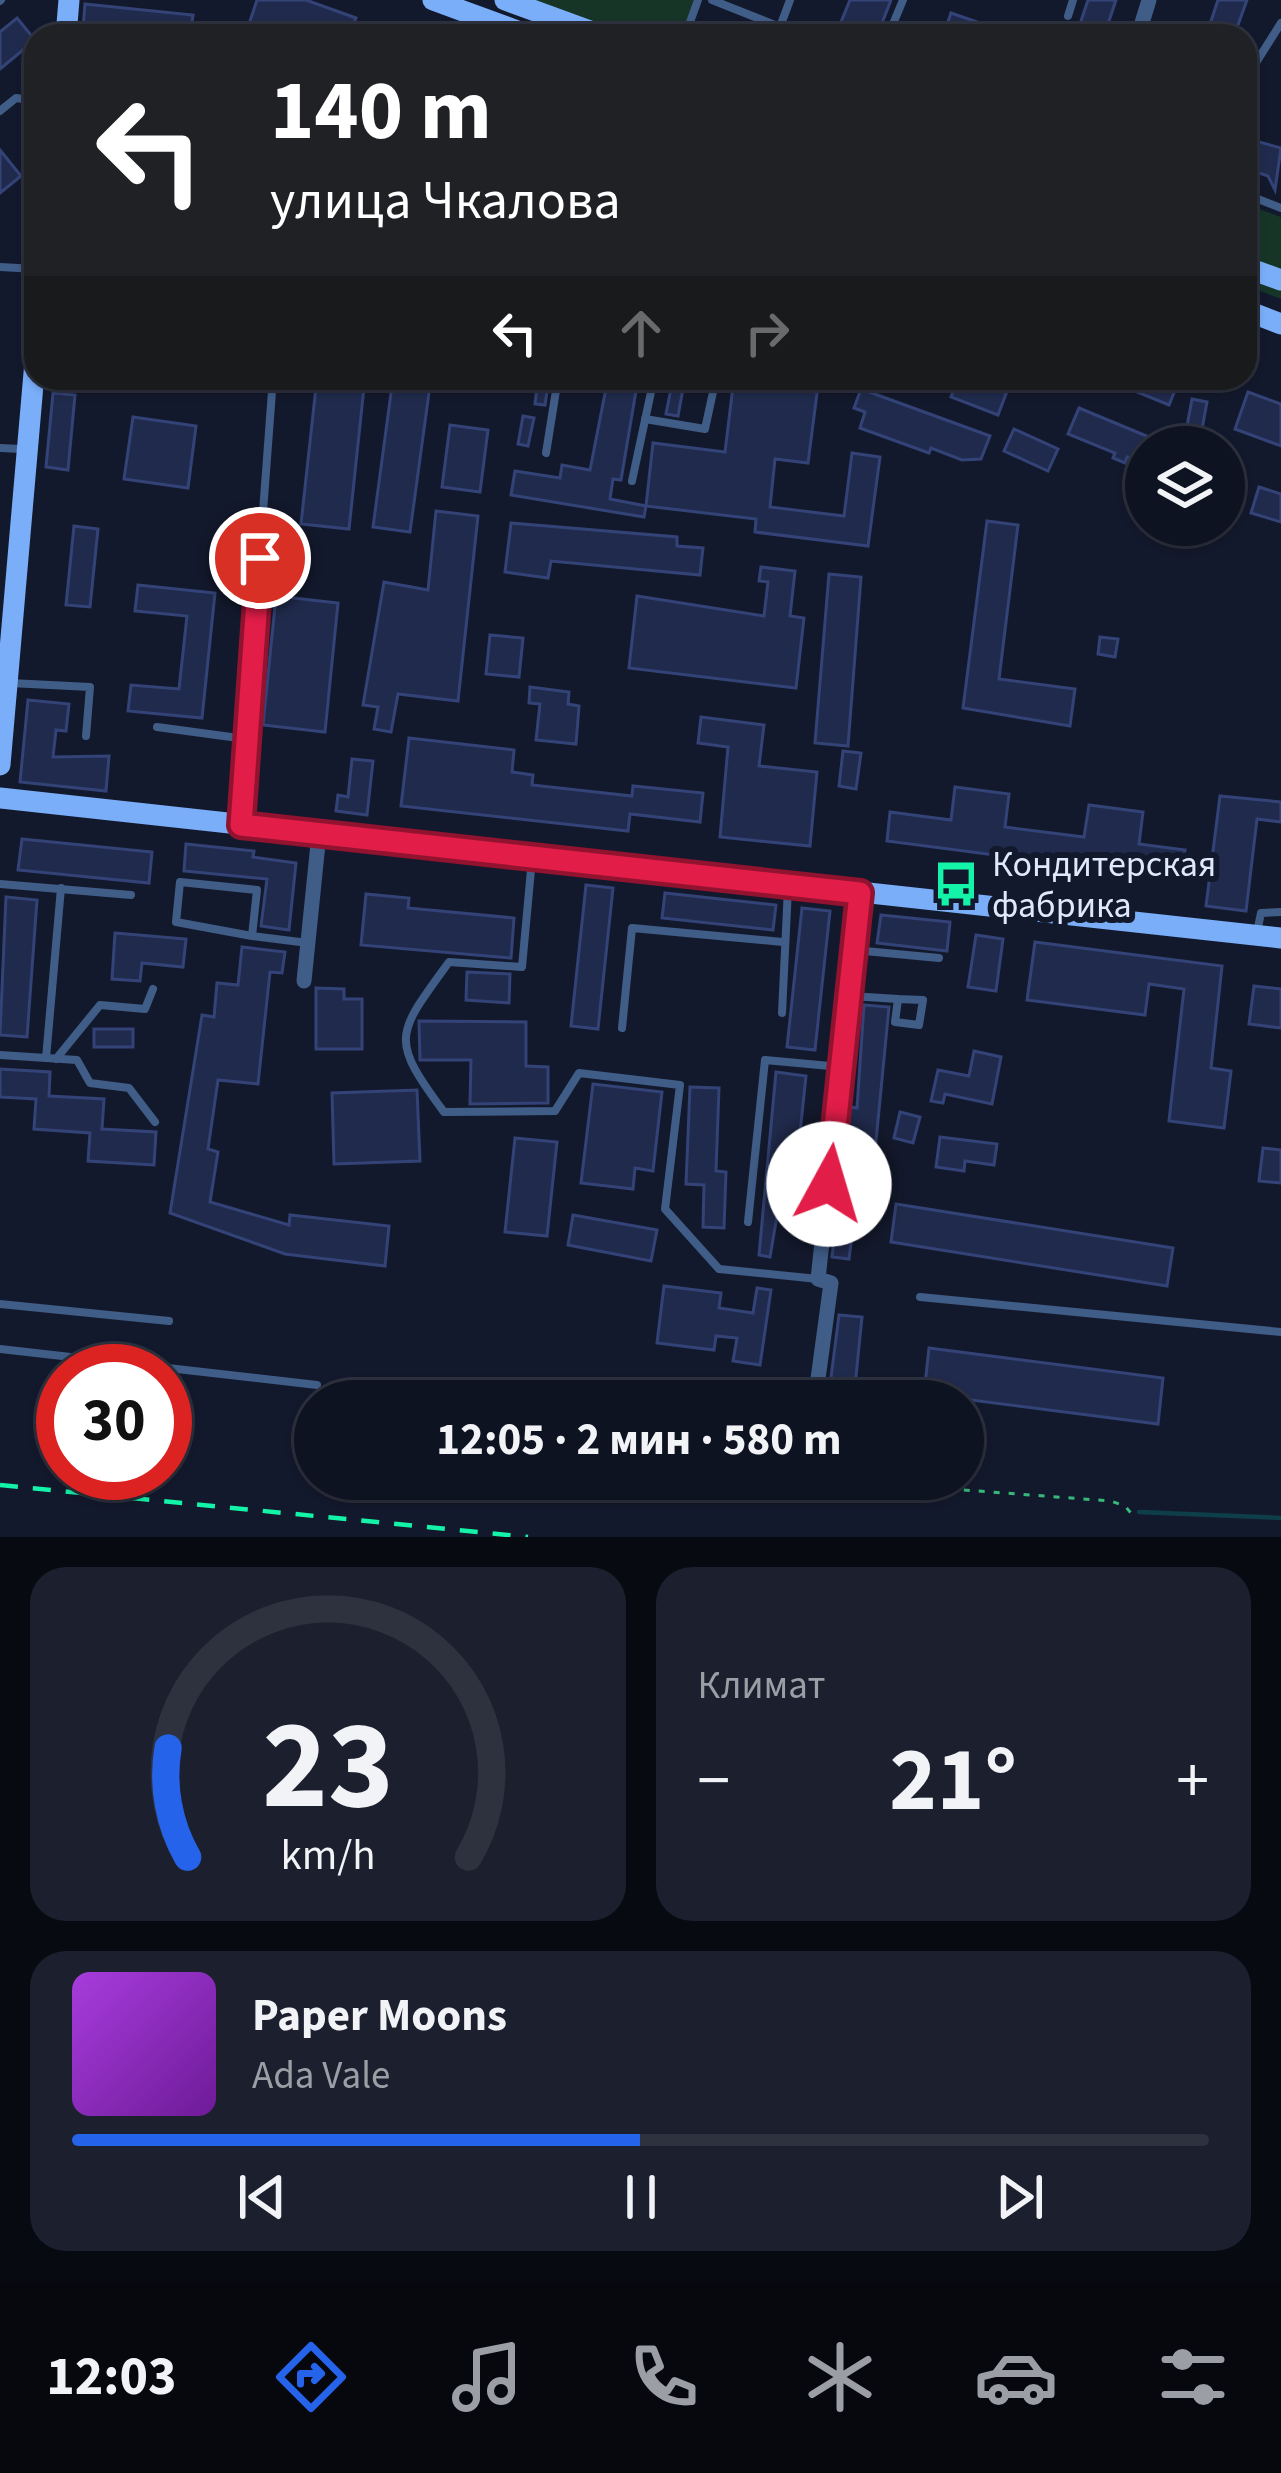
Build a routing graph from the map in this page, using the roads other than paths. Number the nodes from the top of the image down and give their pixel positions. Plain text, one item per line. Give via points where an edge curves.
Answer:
1 (433, 0) edge
2 (505, 0) edge
3 (712, 0) edge
4 (1073, 0) edge
5 (1067, 16) dead end
6 (1281, 23) edge
7 (498, 24) edge
8 (571, 24) edge
9 (772, 24) edge
10 (1257, 61) edge
11 (33, 390) edge
12 (272, 390) edge
13 (556, 390) edge
14 (651, 390) edge
15 (713, 390) edge
16 (645, 419) junction
17 (0, 448) edge
18 (29, 449) junction
19 (546, 453) dead end
20 (632, 481) dead end
21 (8, 624) edge
22 (10, 683) junction
23 (157, 727) dead end
24 (86, 736) dead end
25 (246, 739) junction
26 (0, 765) edge
27 (0, 798) edge
28 (241, 825) junction
29 (319, 834) junction
30 (532, 858) junction
31 (0, 884) edge
32 (788, 886) junction
33 (62, 888) junction
34 (860, 893) junction
35 (131, 895) dead end
36 (1281, 912) edge
37 (1257, 935) junction
38 (252, 936) junction
39 (1281, 938) edge
40 (783, 942) junction
41 (308, 943) junction
42 (854, 950) junction
43 (939, 958) dead end
44 (304, 980) dead end
45 (153, 989) dead end
46 (850, 996) junction
47 (898, 999) junction
48 (782, 1013) dead end
49 (622, 1028) dead end
50 (0, 1055) edge
51 (51, 1058) junction
52 (842, 1067) junction
53 (155, 1122) dead end
54 (748, 1222) dead end
55 (818, 1279) junction
56 (920, 1298) dead end
57 (0, 1304) edge
58 (169, 1321) dead end
59 (1281, 1332) edge
60 (0, 1349) edge
61 (817, 1380) edge
62 (294, 1382) edge

1 - 7 street
2 - 8 street
3 - 9 lane
4 - 5 lane
6 - 10 lane
11 - 18 street
12 - 25 lane
13 - 19 lane
14 - 16 lane
15 - 16 lane via 705,429
16 - 20 lane
17 - 18 lane
18 - 21 street
21 - 22 street
22 - 24 lane via 90,687
22 - 26 street
23 - 25 lane
25 - 28 lane
27 - 28 street
28 - 29 street
29 - 30 street
29 - 41 street
30 - 32 street
30 - 55 lane via 522,968 449,962 406,1021 406,1060 444,1112 555,1111 579,1073 680,1085 665,1209 719,1269
31 - 33 lane
32 - 34 street
32 - 40 lane
33 - 35 lane
33 - 51 lane
34 - 37 street
34 - 42 street
36 - 37 lane via 1261,913
37 - 39 street
38 - 38 lane via 176,922 180,882 256,890
38 - 41 lane
40 - 48 lane
40 - 49 lane via 632,928
41 - 44 street
42 - 43 lane
42 - 46 street
45 - 51 lane via 145,1009 100,1005
46 - 47 lane
46 - 52 street
47 - 47 lane via 923,1000 919,1024 896,1022
50 - 51 lane
51 - 53 lane via 76,1060 90,1083 129,1088
52 - 54 lane via 765,1060
52 - 55 street
55 - 61 street via 831,1283
56 - 59 lane
57 - 58 lane
60 - 62 lane

